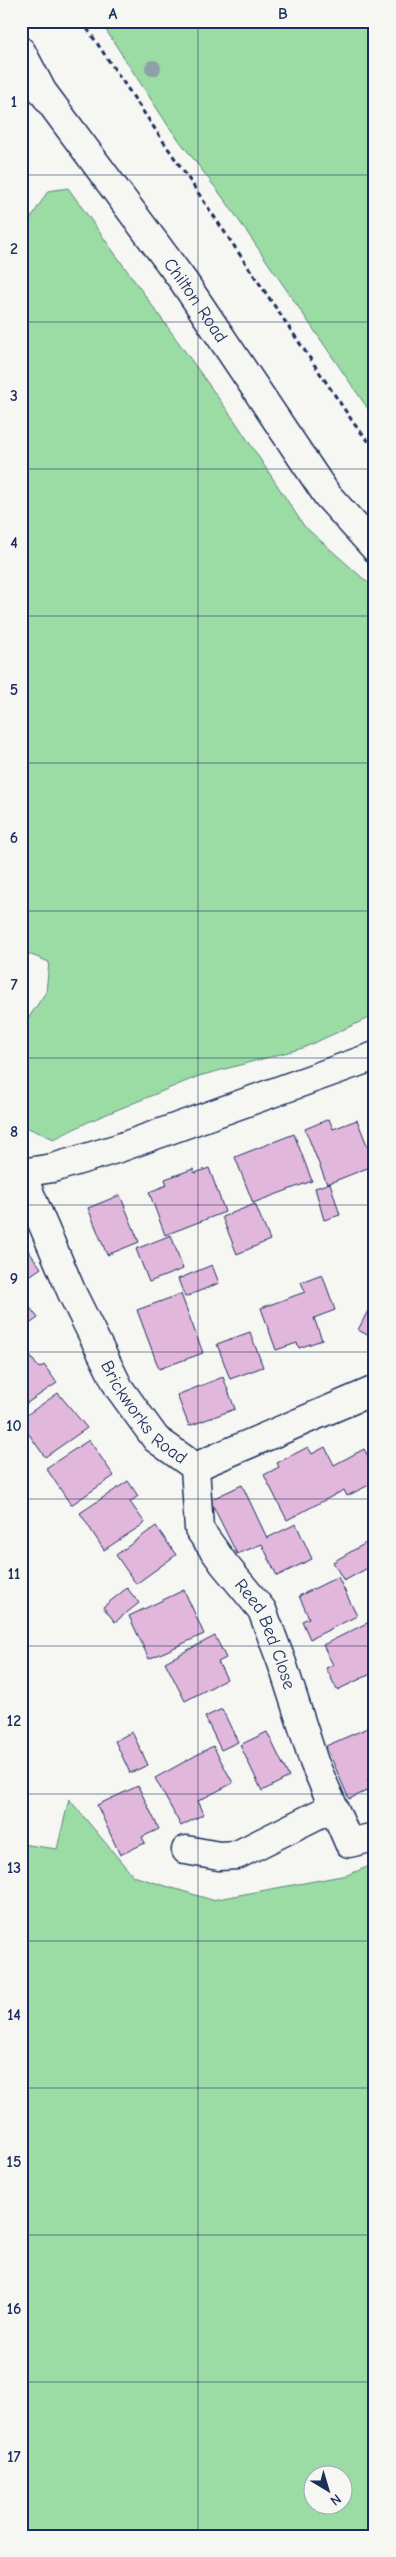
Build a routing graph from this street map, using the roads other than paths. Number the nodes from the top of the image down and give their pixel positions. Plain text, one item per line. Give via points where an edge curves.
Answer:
1 (21, 51) edge
2 (375, 548) edge
3 (375, 1056) edge
4 (21, 1173) edge
5 (375, 1390) edge
6 (195, 1467) junction
7 (333, 1808) junction
8 (362, 1840) edge
9 (186, 1850) dead end

1 - 2 street, Chilton Road via 42,91 184,282 327,495
3 - 4 street, Brickworks Road via 119,1148 53,1168
4 - 6 street, Brickworks Road via 72,1293 119,1388 156,1440
5 - 6 street, Brickworks Road
6 - 7 street, Reed Bed Close via 199,1529 262,1610
7 - 8 street, Reed Bed Close
7 - 9 street via 237,1855 219,1856

